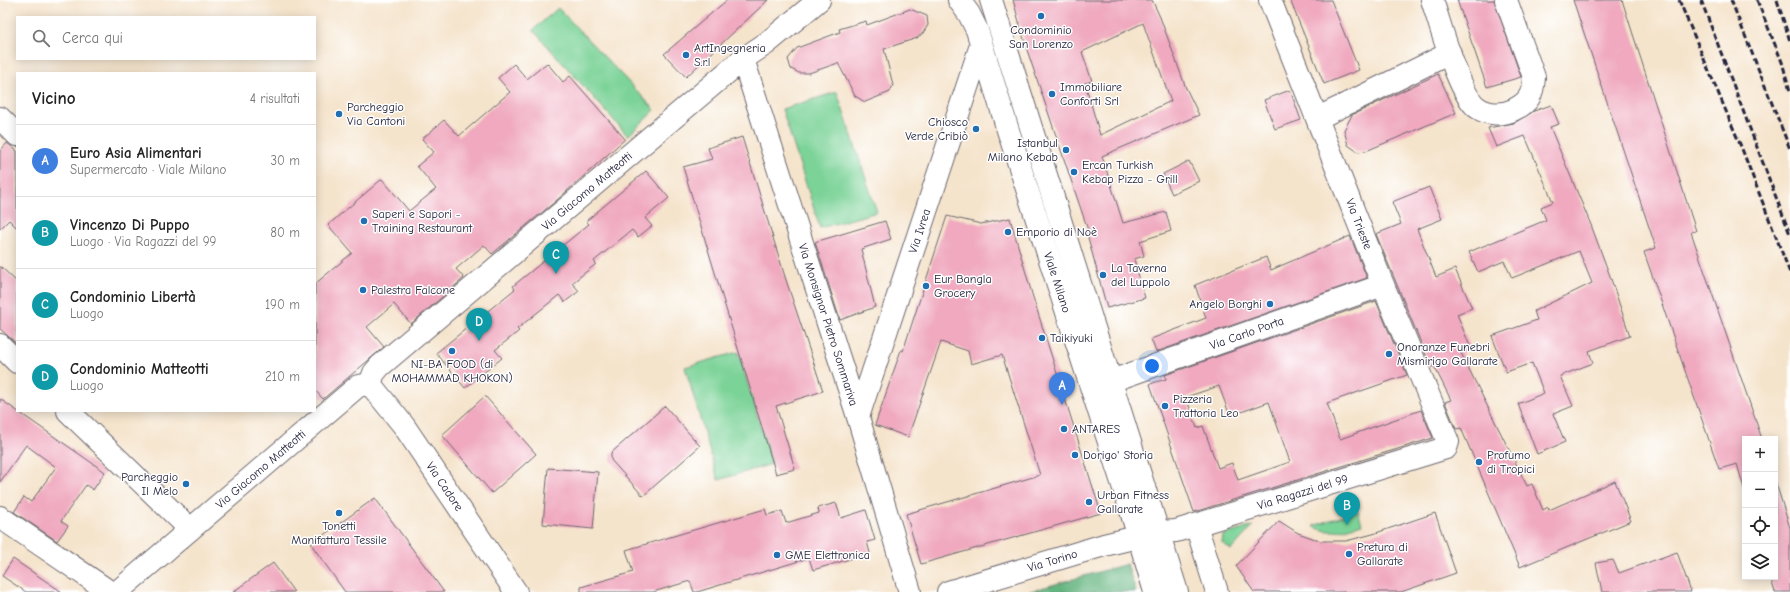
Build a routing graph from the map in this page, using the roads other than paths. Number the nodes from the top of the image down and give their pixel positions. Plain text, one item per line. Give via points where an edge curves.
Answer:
1 (959, 0) edge
2 (991, 0) edge
3 (1270, 0) edge
4 (1432, 0) edge
5 (1506, 0) edge
6 (808, 3) edge
7 (981, 45) junction
8 (1450, 53) junction
9 (743, 59) junction
10 (0, 118) edge
11 (1318, 118) junction
12 (16, 133) edge
13 (1383, 284) junction
14 (0, 345) edge
15 (16, 361) edge
16 (1112, 381) junction
17 (370, 384) junction
18 (69, 412) edge
19 (316, 412) edge
20 (858, 416) junction
21 (307, 417) edge
22 (1446, 448) joint
23 (0, 518) edge
24 (1196, 525) junction
25 (190, 529) junction
26 (1148, 535) junction
27 (110, 592) edge
28 (117, 592) edge
29 (516, 592) edge
30 (910, 592) edge
31 (948, 592) edge
32 (1155, 592) edge
33 (1177, 592) edge
34 (1217, 592) edge

1 - 7 street, Viale Milano via 974,23
2 - 16 street, Viale Milano
3 - 11 street, Via Trieste
4 - 8 street
5 - 8 street via 1534,77 1530,98 1522,106 1498,114 1478,108 1466,96
6 - 9 street, Via Giacomo Matteotti via 767,43
7 - 20 street, Via Ivrea
7 - 26 street, Viale Milano
8 - 11 street
9 - 17 street, Via Giacomo Matteotti via 380,366
9 - 20 street, Via Monsignor Pietro Sommariva
10 - 12 street
11 - 13 street, Via Trieste
13 - 16 street, Via Carlo Porta
13 - 22 street, Via Trieste via 1448,442
14 - 15 street
16 - 26 street, Viale Milano
17 - 19 street, Via Giacomo Matteotti via 358,386
17 - 29 street, Via Cadore via 404,426
18 - 25 street
20 - 30 street, Via Monsignor Pietro Sommariva
21 - 25 street, Via Giacomo Matteotti
22 - 24 street, Via Ragazzi del 99
23 - 27 street
24 - 26 street, Via Ragazzi del 99
24 - 34 street
25 - 28 street, Via Giacomo Matteotti
26 - 31 street, Via Torino via 1104,545
26 - 32 street, Viale Milano
26 - 33 street, Viale Milano

